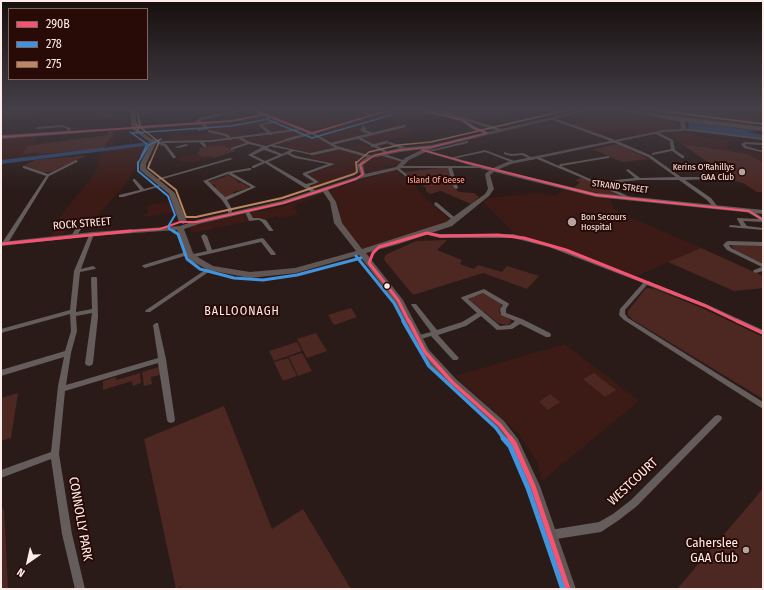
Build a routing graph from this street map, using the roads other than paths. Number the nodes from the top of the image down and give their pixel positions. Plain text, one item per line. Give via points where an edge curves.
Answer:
1 (148, 138) edge
2 (240, 138) junction
3 (244, 138) edge
4 (294, 138) edge
5 (319, 138) edge
6 (355, 138) edge
7 (358, 138) edge
8 (469, 138) edge
9 (606, 138) edge
10 (634, 138) edge
11 (666, 138) edge
12 (751, 138) edge
13 (232, 139) joint
14 (763, 139) edge
15 (286, 140) joint
16 (616, 141) junction
17 (201, 142) junction
18 (389, 142) joint
19 (466, 142) dead end
20 (249, 143) junction
21 (157, 144) junction
22 (176, 144) junction
23 (331, 144) junction
24 (763, 144) edge
25 (186, 145) dead end
26 (350, 145) dead end
27 (205, 146) dead end
28 (272, 146) junction
29 (279, 146) junction
30 (372, 146) junction
31 (266, 148) junction
32 (340, 148) junction
33 (232, 149) dead end
34 (406, 149) junction
35 (430, 149) junction
36 (673, 150) junction
37 (287, 151) junction
38 (761, 151) dead end
39 (505, 153) dead end
40 (383, 154) junction
41 (653, 154) dead end
42 (282, 155) junction
43 (313, 155) junction
44 (371, 156) junction
45 (174, 157) dead end
46 (608, 157) dead end
47 (683, 157) dead end
48 (306, 158) junction
49 (452, 158) junction
50 (231, 159) dead end
51 (533, 159) junction
52 (76, 161) dead end
53 (404, 161) junction
54 (266, 162) junction
55 (515, 162) junction
56 (24, 166) dead end
57 (476, 166) junction
58 (559, 166) junction
59 (448, 167) junction
60 (399, 169) junction
61 (494, 169) junction
62 (484, 170) junction
63 (628, 170) dead end
64 (228, 173) junction
65 (48, 175) junction
66 (364, 175) junction
67 (711, 178) dead end
68 (639, 179) junction
69 (682, 179) junction
70 (134, 180) dead end
71 (155, 180) junction
72 (415, 183) dead end
73 (598, 183) junction
74 (163, 185) junction
75 (305, 186) junction
76 (456, 188) dead end
77 (324, 189) junction
78 (143, 190) junction
79 (315, 192) junction
80 (120, 196) dead end
81 (628, 198) junction
82 (224, 199) junction
83 (436, 204) dead end
84 (716, 207) junction
85 (749, 211) junction
86 (247, 212) junction
87 (763, 212) edge
88 (230, 215) junction
89 (455, 220) junction
90 (763, 220) edge
91 (84, 224) dead end
92 (181, 225) junction
93 (731, 226) dead end
94 (745, 227) junction
95 (763, 229) edge
96 (270, 230) dead end
97 (427, 232) junction
98 (92, 234) junction
99 (74, 236) junction
100 (204, 236) dead end
101 (3, 243) edge
102 (763, 244) edge
103 (379, 247) junction
104 (210, 252) junction
105 (360, 253) junction
106 (190, 254) junction
107 (272, 254) dead end
108 (369, 263) junction
109 (145, 266) dead end
110 (763, 266) edge
111 (93, 268) dead end
112 (210, 268) junction
113 (763, 269) edge
114 (77, 271) junction
115 (756, 271) dead end
116 (94, 278) dead end
117 (647, 282) junction
118 (414, 305) dead end
119 (95, 310) junction
120 (148, 311) dead end
121 (73, 313) junction
122 (481, 313) junction
123 (520, 321) junction
124 (156, 325) dead end
125 (1, 330) edge
126 (434, 333) junction
127 (763, 333) edge
128 (548, 335) dead end
129 (418, 338) junction
130 (68, 353) junction
131 (455, 358) dead end
132 (162, 359) junction
133 (89, 363) dead end
134 (1, 373) edge
135 (62, 390) junction
136 (763, 406) edge
137 (718, 418) dead end
138 (171, 420) dead end
139 (56, 454) junction
140 (1, 474) edge
141 (550, 535) junction
142 (80, 589) edge
143 (568, 589) edge

1 - 21 main road
2 - 3 street
2 - 13 street
2 - 20 street
4 - 15 street
5 - 23 street
6 - 23 street
7 - 30 street
8 - 35 main road
9 - 16 street
10 - 16 main road
11 - 36 street via 672,141
12 - 14 street
13 - 17 street
15 - 28 street
16 - 51 main road
16 - 69 street via 650,156
17 - 22 street
17 - 27 street
18 - 30 street
18 - 34 street
19 - 35 street
20 - 31 street
20 - 33 street
21 - 22 street
21 - 45 street via 165,144
21 - 71 main road via 142,168
22 - 25 street
23 - 32 street
24 - 38 street via 743,144 745,147
26 - 32 street
28 - 29 street
28 - 31 street
29 - 31 street
29 - 37 street
30 - 40 street
31 - 42 street
31 - 54 street via 250,155
32 - 43 street
32 - 44 street
34 - 35 main road
34 - 40 main road
35 - 49 street
35 - 53 main road
36 - 41 street
36 - 47 street
37 - 42 street
37 - 43 street via 294,150
37 - 48 street via 295,157
39 - 51 street via 522,154
40 - 44 main road
40 - 53 street
42 - 54 street
43 - 48 street
44 - 66 main road via 360,166
46 - 58 street
48 - 75 street via 333,164 304,174 317,182
49 - 55 street via 485,151
49 - 57 street
50 - 71 street
51 - 55 main road
51 - 58 street
52 - 65 street
53 - 60 main road
54 - 64 street
54 - 75 street
55 - 61 main road
56 - 65 street
57 - 59 street
57 - 62 street
58 - 73 street
59 - 60 street
59 - 76 street
60 - 66 main road, ROCK STREET
60 - 72 street
61 - 62 main road
61 - 81 street, STRAND STREET via 592,194
62 - 89 main road via 491,189
63 - 68 street
64 - 82 street via 205,181
64 - 82 street via 254,187
65 - 101 street
66 - 77 main road, ROCK STREET
67 - 69 street
68 - 69 street
68 - 73 street
69 - 84 street
70 - 78 street
71 - 74 main road
73 - 81 street
74 - 78 street
74 - 92 main road via 172,193
75 - 79 street
77 - 79 main road, ROCK STREET
77 - 105 main road via 333,202 338,223
78 - 80 street
79 - 86 main road, ROCK STREET
81 - 84 street, STRAND STREET
82 - 88 street via 230,209
83 - 89 street
84 - 85 street, STRAND STREET
85 - 87 street, STRAND STREET
85 - 90 street
86 - 88 main road, ROCK STREET
86 - 96 street via 251,220 264,221
88 - 92 main road, ROCK STREET
89 - 97 main road
90 - 94 street via 738,220
91 - 99 street via 80,225
92 - 98 main road, ROCK STREET
92 - 106 main road
93 - 94 street
94 - 95 street
97 - 103 main road
97 - 117 street via 440,236 498,235 524,238 566,250
98 - 99 main road, ROCK STREET
98 - 114 street, CONNOLLY PARK
99 - 101 main road, ROCK STREET
100 - 104 street
102 - 110 street via 726,245
103 - 105 main road
103 - 108 main road via 370,257
104 - 106 street
104 - 107 street via 262,240
105 - 108 main road
105 - 112 main road via 271,274 242,274
106 - 109 street
106 - 112 main road
108 - 129 main road via 398,300
111 - 114 street
112 - 120 street
113 - 115 street
114 - 121 street, CONNOLLY PARK
116 - 119 street
117 - 127 street
117 - 136 street via 622,310 626,319
118 - 126 street
119 - 121 street
119 - 133 street
121 - 125 street
121 - 130 street, CONNOLLY PARK via 74,331
122 - 123 street via 499,328 512,327
122 - 123 street via 464,298 484,291 506,304 504,314
122 - 126 street via 464,324
123 - 128 street
124 - 132 street
126 - 129 street
126 - 131 street
129 - 141 main road via 433,363 500,425 514,443
130 - 134 street
130 - 135 street, CONNOLLY PARK
132 - 135 street
132 - 138 street
135 - 139 street, CONNOLLY PARK
137 - 141 street, WESTCOURT via 634,503 616,517 600,527 586,531
139 - 140 street
139 - 142 street, CONNOLLY PARK via 67,534
141 - 143 main road

